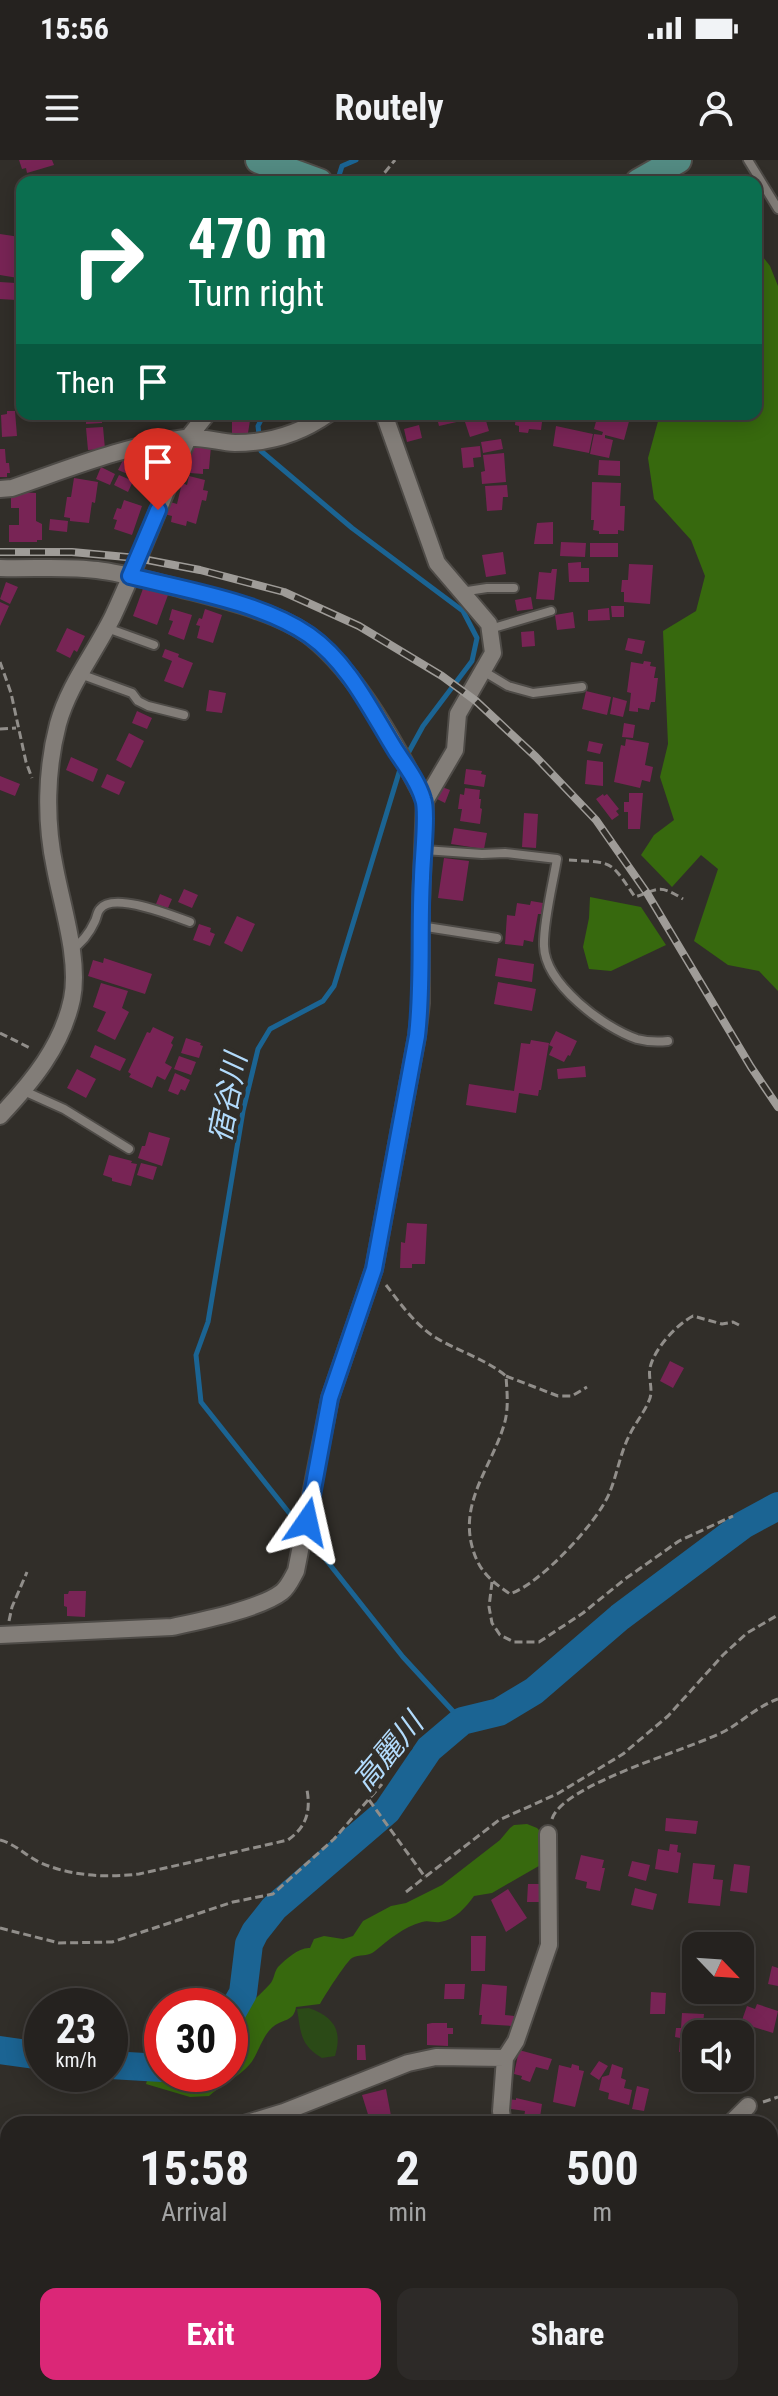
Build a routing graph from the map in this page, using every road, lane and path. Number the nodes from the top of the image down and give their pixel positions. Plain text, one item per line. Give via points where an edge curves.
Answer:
1 (259, 160) edge
2 (395, 160) edge
3 (302, 174) edge
4 (382, 176) edge
5 (762, 183) edge
6 (778, 209) edge
7 (202, 420) edge
8 (320, 420) edge
9 (386, 420) edge
10 (188, 438) junction
11 (0, 489) edge
12 (0, 568) edge
13 (130, 576) junction
14 (514, 588) dead end
15 (460, 592) junction
16 (551, 611) dead end
17 (107, 628) junction
18 (490, 629) junction
19 (154, 645) dead end
20 (0, 662) edge
21 (482, 671) junction
22 (80, 674) junction
23 (582, 687) dead end
24 (184, 715) dead end
25 (18, 728) junction
26 (0, 729) edge
27 (34, 784) dead end
28 (425, 801) junction
29 (423, 850) junction
30 (557, 859) junction
31 (683, 899) dead end
32 (190, 922) dead end
33 (420, 926) junction
34 (497, 938) dead end
35 (71, 950) junction
36 (0, 1033) edge
37 (668, 1041) dead end
38 (48, 1057) junction
39 (24, 1091) junction
40 (0, 1116) edge
41 (129, 1149) dead end
42 (374, 1269) junction
43 (739, 1325) dead end
44 (506, 1376) junction
45 (587, 1387) dead end
46 (733, 1516) dead end
47 (27, 1572) dead end
48 (492, 1582) junction
49 (778, 1615) edge
50 (3, 1635) edge
51 (778, 1699) edge
52 (382, 1784) dead end
53 (307, 1790) dead end
54 (557, 1794) junction
55 (369, 1800) junction
56 (562, 1805) junction
57 (548, 1834) joint
58 (0, 1840) edge
59 (425, 1877) junction
60 (406, 1892) dead end
61 (0, 1928) edge
62 (505, 2058) junction
63 (748, 2106) dead end
64 (271, 2116) edge
65 (502, 2116) edge
66 (738, 2116) edge

1 - 3 main road
2 - 4 path
5 - 6 lane
7 - 10 street
8 - 10 street via 282,437 236,443
9 - 15 street via 437,563
10 - 11 street via 139,447
10 - 13 street
12 - 13 street
13 - 17 street
13 - 28 street via 231,601 309,635 351,679
14 - 15 lane
15 - 18 street
16 - 18 lane
17 - 19 lane
17 - 22 street
18 - 21 street via 493,653
20 - 25 path
21 - 23 lane via 533,693
21 - 28 street via 458,714 455,750
22 - 24 lane via 132,693 148,706
22 - 35 street via 58,726 47,815
25 - 26 path
25 - 27 path
28 - 29 street
29 - 30 lane
29 - 33 street
30 - 31 path via 607,862 635,897 655,888
30 - 37 lane via 544,947 549,968 565,990 616,1029 637,1039
32 - 35 lane via 108,903
33 - 34 lane
33 - 42 street via 417,1036
35 - 38 street via 73,997
36 - 38 path
38 - 39 street
39 - 40 street
39 - 41 lane
42 - 44 path via 420,1325
42 - 50 street via 330,1398 296,1571 282,1592 172,1627
43 - 48 path via 693,1316 684,1321 653,1360 648,1403 628,1436 609,1493 583,1535 518,1591 510,1594
44 - 45 path via 558,1396 572,1396
44 - 48 path via 504,1424 470,1503 468,1530 474,1559
46 - 48 path via 679,1541 539,1642 514,1642 500,1635 489,1607
47 - 50 path
49 - 54 path via 747,1633 668,1716 623,1754
51 - 56 path via 726,1730 604,1779
52 - 55 path
53 - 58 path via 304,1822 288,1840 139,1874 87,1875 55,1868
54 - 56 path
54 - 59 path via 499,1820
55 - 59 path
55 - 61 path via 273,1894 112,1942 59,1943
56 - 57 path via 552,1815
57 - 62 street via 549,1945 516,2041
59 - 60 path
62 - 64 street via 436,2057 408,2063
62 - 65 street
63 - 66 street

